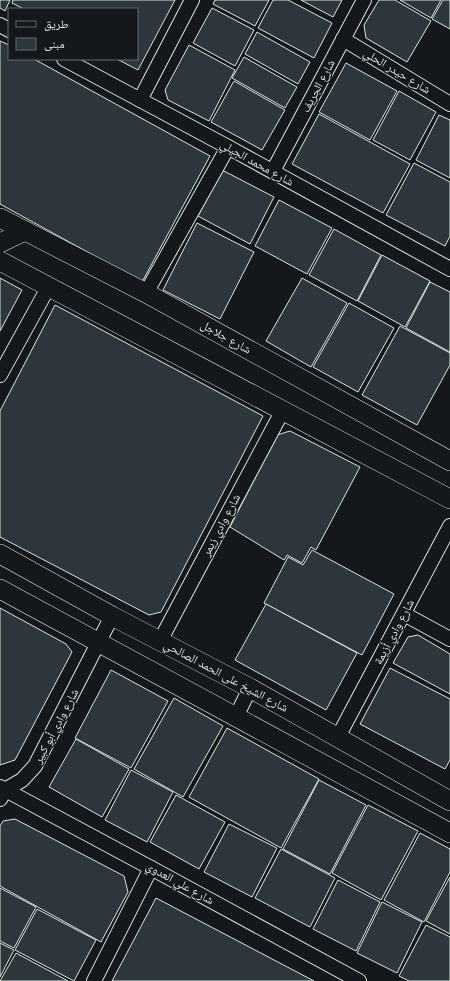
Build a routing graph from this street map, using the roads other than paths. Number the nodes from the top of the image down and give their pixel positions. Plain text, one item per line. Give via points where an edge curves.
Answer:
1 (192, 0) edge
2 (364, 0) edge
3 (343, 39) junction
4 (66, 60) edge
5 (140, 100) junction
6 (450, 104) edge
7 (228, 147) junction
8 (273, 172) junction
9 (0, 218) edge
10 (25, 231) junction
11 (0, 244) edge
12 (3, 263) edge
13 (450, 269) edge
14 (49, 286) junction
15 (146, 293) junction
16 (0, 375) edge
17 (283, 410) junction
18 (450, 461) edge
19 (450, 499) edge
20 (450, 526) edge
21 (0, 554) edge
22 (0, 589) edge
23 (404, 614) junction
24 (112, 616) junction
25 (450, 639) edge
26 (160, 640) junction
27 (100, 643) junction
28 (250, 688) junction
29 (236, 717) junction
30 (338, 737) junction
31 (2, 792) edge
32 (449, 799) edge
33 (450, 833) edge
34 (152, 868) junction
35 (94, 981) edge
36 (359, 981) edge

1 - 5 street
2 - 3 street, شارع الجريف
3 - 6 street, شارع حيدر الحلي
3 - 8 street, شارع الجريف
4 - 5 street, شارع محمد الجيلي
5 - 7 street, شارع محمد الجيلي
7 - 8 street, شارع محمد الجيلي
7 - 15 street
8 - 13 street, شارع محمد الجيلي
9 - 10 street, شارع جلاجل
10 - 11 street
10 - 15 street, شارع جلاجل
11 - 12 street
12 - 14 street
14 - 16 street
14 - 17 street
15 - 18 street, شارع جلاجل
17 - 19 street
17 - 26 street, شارع وادي زيمر
20 - 23 street, شارع وادي أزيمة
21 - 24 street, شارع الشيخ على الحمد الصالحي
22 - 27 street
23 - 25 street
23 - 30 street, شارع وادي أزيمة
24 - 26 street, شارع الشيخ على الحمد الصالحي
24 - 27 street, شارع وادي أبو كبير
26 - 28 street, شارع الشيخ على الحمد الصالحي
27 - 29 street
27 - 31 street, شارع وادي أبو كبير via 35,766 22,780
28 - 29 street
28 - 30 street, شارع الشيخ على الحمد الصالحي
29 - 33 street
30 - 32 street, شارع الشيخ على الحمد الصالحي
31 - 34 street, شارع علي العدوي
34 - 35 street
34 - 36 street, شارع علي العدوي

